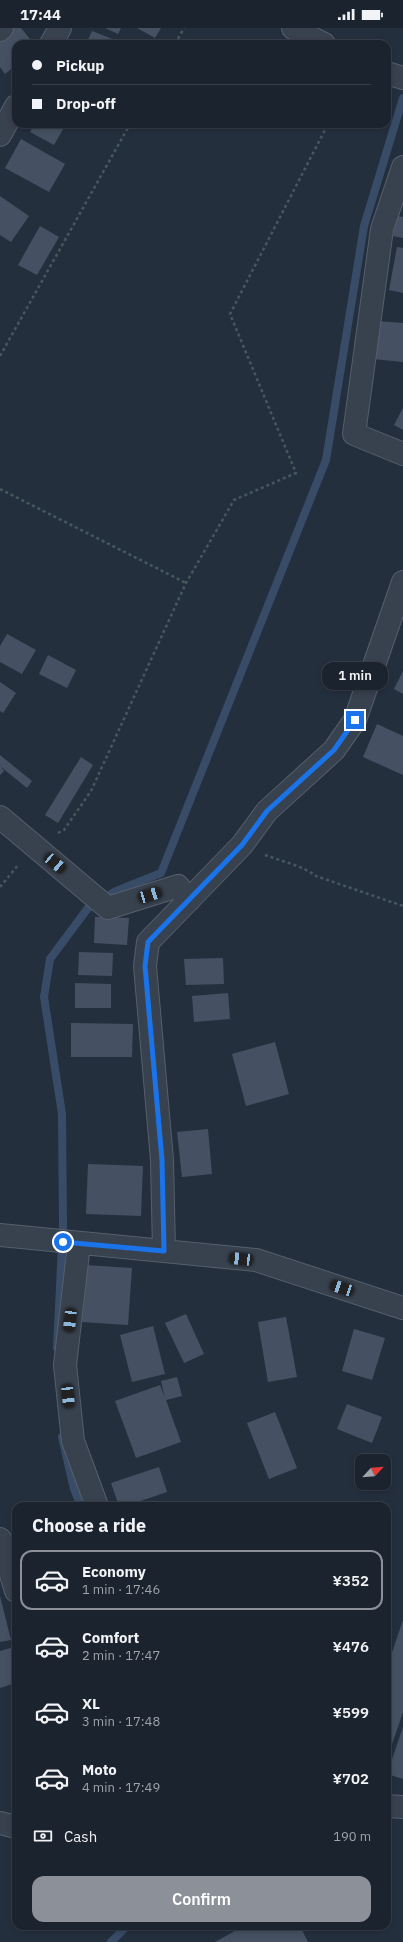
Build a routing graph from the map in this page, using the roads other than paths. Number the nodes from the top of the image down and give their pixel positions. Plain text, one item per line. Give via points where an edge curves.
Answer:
1 (2, 28) edge
2 (60, 28) edge
3 (293, 28) edge
4 (0, 30) edge
5 (53, 40) edge
6 (316, 40) edge
7 (391, 74) edge
8 (403, 78) edge
9 (12, 113) edge
10 (0, 134) edge
11 (403, 168) edge
12 (403, 454) edge
13 (403, 582) edge
14 (0, 817) edge
15 (189, 900) junction
16 (0, 1235) edge
17 (79, 1244) junction
18 (164, 1251) junction
19 (403, 1308) edge
20 (95, 1502) edge
21 (0, 1539) edge
22 (12, 1578) edge
23 (391, 1806) edge
24 (403, 1807) edge
25 (0, 1823) edge
26 (12, 1826) edge

1 - 4 street
2 - 5 street
3 - 6 street
7 - 8 street
9 - 10 street
11 - 12 street via 382,228 354,434
13 - 15 street via 355,720 334,750 267,811 242,845
14 - 15 street via 108,908 178,886
15 - 18 street via 148,942 145,966 162,1160
16 - 17 street
17 - 18 street
17 - 20 street via 65,1365 72,1441
18 - 19 street via 256,1260
21 - 22 street
23 - 24 street
25 - 26 street

